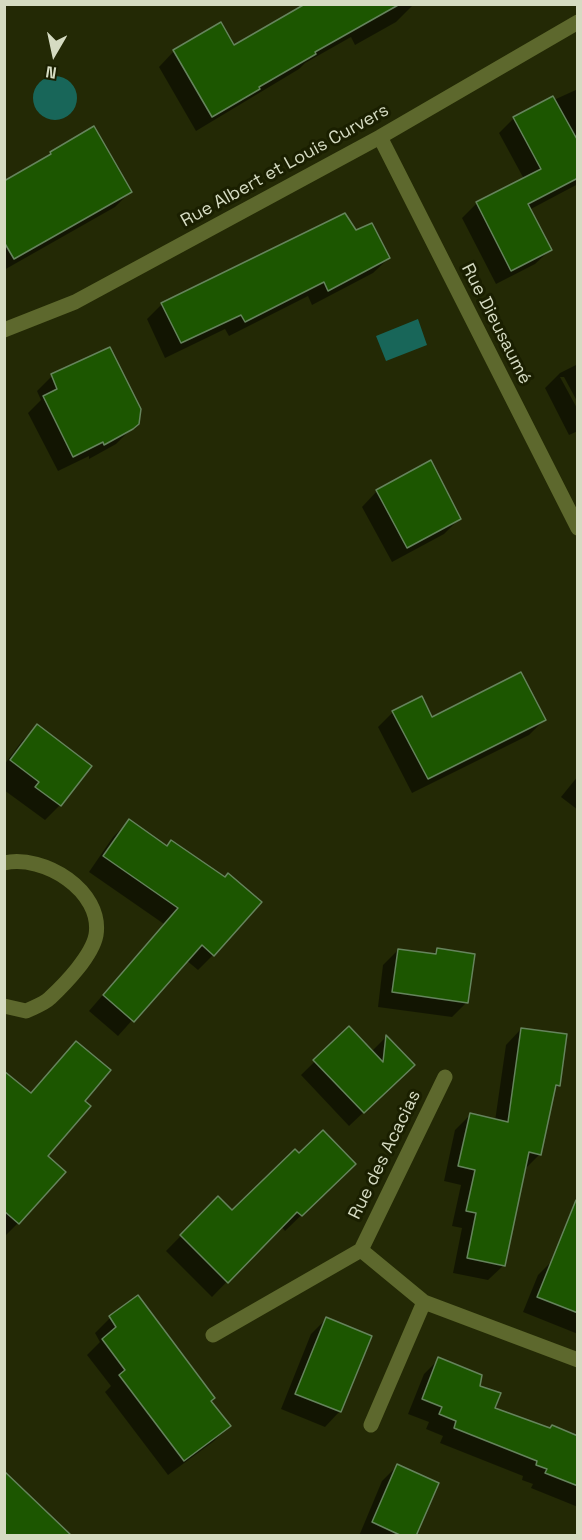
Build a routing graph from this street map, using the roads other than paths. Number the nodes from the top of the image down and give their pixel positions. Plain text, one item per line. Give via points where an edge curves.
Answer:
1 (578, 22) edge
2 (380, 138) junction
3 (4, 330) edge
4 (578, 528) edge
5 (4, 863) edge
6 (4, 1006) edge
7 (445, 1077) dead end
8 (361, 1250) junction
9 (424, 1302) junction
10 (213, 1335) dead end
11 (578, 1360) edge
12 (371, 1425) dead end

1 - 2 street, Rue Albert et Louis Curvers
2 - 3 street, Rue Albert et Louis Curvers via 75,302
2 - 4 street, Rue Dieusaumé
5 - 6 street via 29,862 56,871 81,891 94,912 96,935 89,954 49,999 26,1011
7 - 8 street, Rue des Acacias
8 - 9 street
8 - 10 street
9 - 11 street
9 - 12 street

